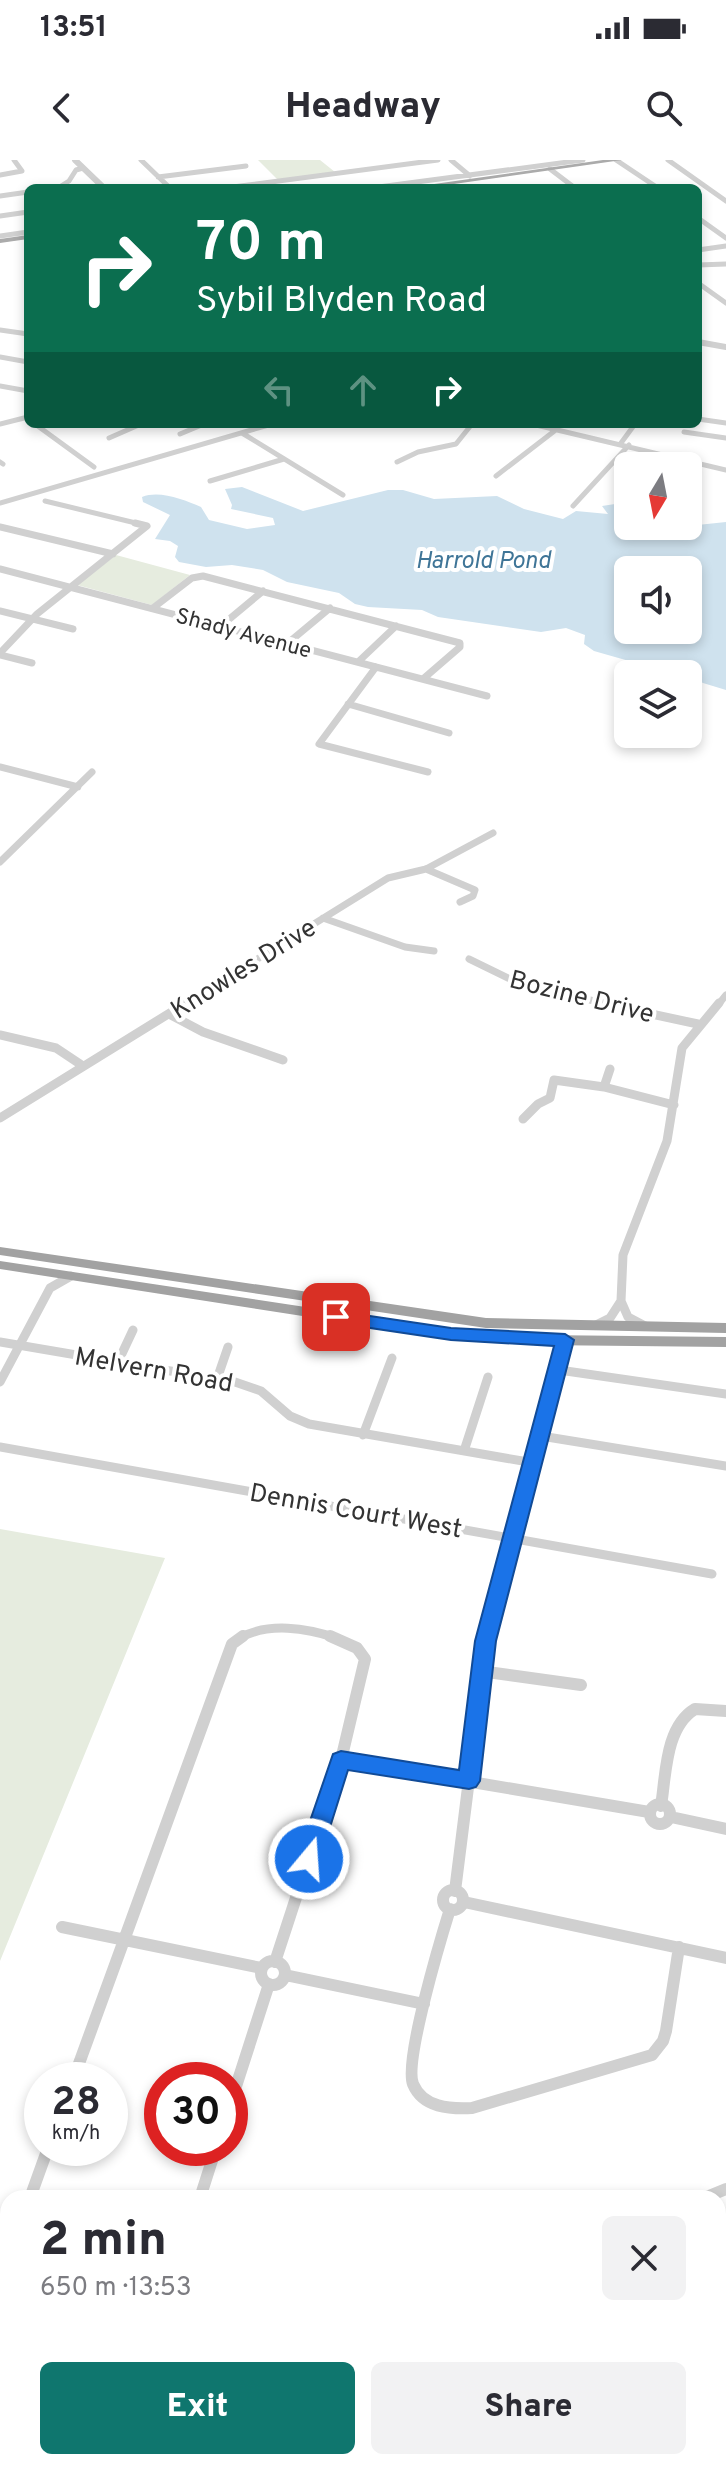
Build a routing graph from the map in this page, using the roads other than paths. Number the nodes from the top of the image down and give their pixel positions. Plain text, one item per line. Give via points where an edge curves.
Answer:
1 (14, 160) edge
2 (75, 160) edge
3 (142, 160) edge
4 (438, 160) edge
5 (451, 160) edge
6 (510, 160) edge
7 (583, 160) edge
8 (617, 160) edge
9 (668, 160) edge
10 (567, 161) edge
11 (246, 166) dead end
12 (83, 168) junction
13 (521, 168) junction
14 (550, 169) junction
15 (0, 175) edge
16 (158, 177) junction
17 (472, 177) junction
18 (64, 184) edge
19 (100, 184) edge
20 (166, 184) edge
21 (255, 184) edge
22 (408, 184) edge
23 (433, 184) edge
24 (570, 184) edge
25 (652, 184) edge
26 (702, 184) edge
27 (702, 184) edge
28 (24, 193) edge
29 (0, 196) edge
30 (726, 201) edge
31 (24, 213) edge
32 (0, 216) edge
33 (702, 221) edge
34 (24, 235) edge
35 (0, 238) edge
36 (726, 238) edge
37 (726, 246) edge
38 (702, 249) edge
39 (726, 264) edge
40 (702, 265) edge
41 (702, 286) edge
42 (726, 303) edge
43 (0, 330) edge
44 (24, 333) edge
45 (702, 343) edge
46 (726, 347) edge
47 (0, 357) edge
48 (24, 361) edge
49 (0, 389) edge
50 (24, 390) edge
51 (24, 419) edge
52 (702, 420) edge
53 (726, 423) edge
54 (0, 424) edge
55 (40, 428) edge
56 (132, 428) edge
57 (194, 428) edge
58 (259, 428) edge
59 (469, 428) edge
60 (552, 428) edge
61 (578, 428) edge
62 (632, 428) edge
63 (557, 429) junction
64 (684, 432) dead end
65 (242, 433) junction
66 (574, 433) junction
67 (180, 434) dead end
68 (109, 438) dead end
69 (726, 438) edge
70 (621, 443) junction
71 (629, 445) junction
72 (284, 459) junction
73 (397, 462) dead end
74 (94, 467) dead end
75 (726, 470) edge
76 (496, 476) dead end
77 (210, 481) dead end
78 (343, 495) dead end
79 (45, 501) dead end
80 (0, 503) edge
81 (573, 506) dead end
82 (0, 527) edge
83 (113, 554) junction
84 (0, 569) edge
85 (72, 586) junction
86 (263, 591) junction
87 (153, 608) junction
88 (330, 608) junction
89 (0, 611) edge
90 (31, 619) junction
91 (221, 626) junction
92 (396, 626) junction
93 (73, 629) dead end
94 (288, 643) junction
95 (0, 654) edge
96 (358, 662) junction
97 (32, 663) dead end
98 (376, 667) junction
99 (423, 679) junction
100 (487, 696) dead end
101 (348, 704) junction
102 (449, 733) dead end
103 (0, 767) edge
104 (92, 772) dead end
105 (428, 772) dead end
106 (78, 787) junction
107 (493, 833) dead end
108 (0, 862) edge
109 (426, 869) junction
110 (460, 902) dead end
111 (323, 918) junction
112 (434, 951) dead end
113 (469, 959) dead end
114 (726, 995) edge
115 (169, 1014) junction
116 (698, 1024) junction
117 (0, 1035) edge
118 (283, 1060) dead end
119 (83, 1066) junction
120 (610, 1069) dead end
121 (604, 1087) junction
122 (674, 1105) junction
123 (0, 1118) edge
124 (523, 1119) dead end
125 (0, 1251) edge
126 (0, 1265) edge
127 (46, 1272) junction
128 (71, 1276) junction
129 (50, 1288) junction
130 (621, 1301) junction
131 (595, 1326) junction
132 (645, 1326) junction
133 (726, 1328) edge
134 (133, 1330) dead end
135 (565, 1340) junction
136 (0, 1342) edge
137 (726, 1342) edge
138 (19, 1345) junction
139 (228, 1347) dead end
140 (392, 1358) dead end
141 (118, 1362) junction
142 (559, 1370) junction
143 (488, 1377) dead end
144 (217, 1379) junction
145 (0, 1382) edge
146 (726, 1394) edge
147 (363, 1435) junction
148 (541, 1436) junction
149 (0, 1447) edge
150 (464, 1451) junction
151 (534, 1463) junction
152 (726, 1466) edge
153 (514, 1538) junction
154 (712, 1574) dead end
155 (480, 1671) junction
156 (581, 1685) dead end
157 (726, 1711) edge
158 (341, 1760) junction
159 (469, 1781) junction
160 (661, 1806) junction
161 (649, 1812) junction
162 (671, 1817) junction
163 (726, 1829) edge
164 (455, 1891) junction
165 (464, 1902) junction
166 (450, 1909) junction
167 (62, 1927) dead end
168 (125, 1940) junction
169 (679, 1947) junction
170 (726, 1958) edge
171 (275, 1962) junction
172 (261, 1968) junction
173 (285, 1975) junction
174 (269, 1984) junction
175 (424, 2004) junction
176 (80, 2062) edge
177 (244, 2062) edge
178 (42, 2166) edge
179 (210, 2166) edge
180 (33, 2190) edge
181 (203, 2190) edge

1 - 15 street via 22,172
2 - 12 street
3 - 16 street
4 - 21 street
5 - 17 street
6 - 13 street
7 - 10 street
8 - 14 main road
8 - 25 street
9 - 26 street
10 - 13 street
11 - 16 street
12 - 18 street
12 - 19 street
13 - 17 street
14 - 17 main road
14 - 24 street
16 - 20 street
17 - 22 street
17 - 23 main road
27 - 30 street
28 - 29 street
31 - 32 street
33 - 36 street
34 - 35 main road
37 - 38 street
39 - 40 street
41 - 42 street
43 - 44 street
45 - 46 street
47 - 48 street
49 - 50 street
51 - 54 street
52 - 53 street
55 - 74 street
56 - 68 street
57 - 67 street
58 - 65 street
59 - 73 street via 456,444
60 - 63 street
61 - 66 street
62 - 70 street
63 - 66 street
63 - 76 street
64 - 69 street
65 - 72 street
65 - 80 street
66 - 70 street
70 - 71 street
71 - 75 street
71 - 81 street
72 - 77 street
72 - 78 street
79 - 83 street via 146,524
82 - 83 street
83 - 85 street
84 - 85 street, Shady Avenue
85 - 87 street, Shady Avenue
85 - 90 street
86 - 87 street via 196,576
86 - 88 street
86 - 91 street
87 - 91 street, Shady Avenue
88 - 92 street
88 - 94 street
89 - 90 street
90 - 93 street
90 - 95 street
91 - 94 street, Shady Avenue
92 - 96 street
92 - 99 street via 460,643
94 - 96 street, Shady Avenue
95 - 97 street
96 - 98 street, Shady Avenue
98 - 99 street, Shady Avenue
98 - 101 street
99 - 100 street, Shady Avenue
101 - 102 street
101 - 105 street via 319,744
103 - 106 street
104 - 106 street
106 - 108 street
107 - 109 street, Knowles Drive
109 - 110 street via 475,890
109 - 111 street, Knowles Drive via 388,878
111 - 112 street via 405,947
111 - 115 street, Knowles Drive
113 - 116 street, Bozine Drive via 517,982
114 - 116 street
115 - 118 street
115 - 119 street, Knowles Drive
116 - 122 street via 681,1051
117 - 119 street via 61,1050
119 - 123 street, Knowles Drive
120 - 121 street
121 - 122 street
121 - 124 street via 554,1080 550,1098
122 - 130 street via 667,1141 623,1255
125 - 131 highway via 486,1323
126 - 127 highway
127 - 128 highway
127 - 129 street
128 - 129 street
128 - 135 highway via 440,1332
129 - 138 street
130 - 131 street via 610,1318
130 - 132 street via 628,1317
131 - 132 highway
132 - 133 highway
134 - 141 street
135 - 137 highway
135 - 142 street
136 - 138 street, Melvern Road
138 - 141 street, Melvern Road
138 - 145 street
139 - 144 street
140 - 147 street
141 - 144 street, Melvern Road
142 - 146 street
142 - 148 street
143 - 150 street
144 - 147 street, Melvern Road via 261,1391 296,1420
147 - 150 street, Melvern Road
148 - 151 street
148 - 152 street
149 - 153 street, Dennis Court West
150 - 151 street, Melvern Road
151 - 153 street
153 - 154 street, Dennis Court West
153 - 155 street
155 - 156 street
155 - 159 street
157 - 160 street via 694,1710 679,1720
158 - 159 street
158 - 168 street via 364,1667 362,1651 345,1640 279,1628 258,1629 236,1639
158 - 171 street
159 - 161 street
159 - 164 street
160 - 161 street
160 - 162 street
161 - 162 street via 655,1822
162 - 163 street
164 - 165 street
164 - 166 street via 442,1899
165 - 166 street
165 - 169 street
166 - 175 street
167 - 168 street
168 - 172 street
168 - 176 street
169 - 170 street
169 - 175 street via 666,2031 652,2055 472,2108 442,2108 415,2090 410,2073
171 - 172 street
171 - 173 street
172 - 174 street via 261,1978
173 - 174 street
173 - 175 street
174 - 177 street
178 - 180 street
179 - 181 street

